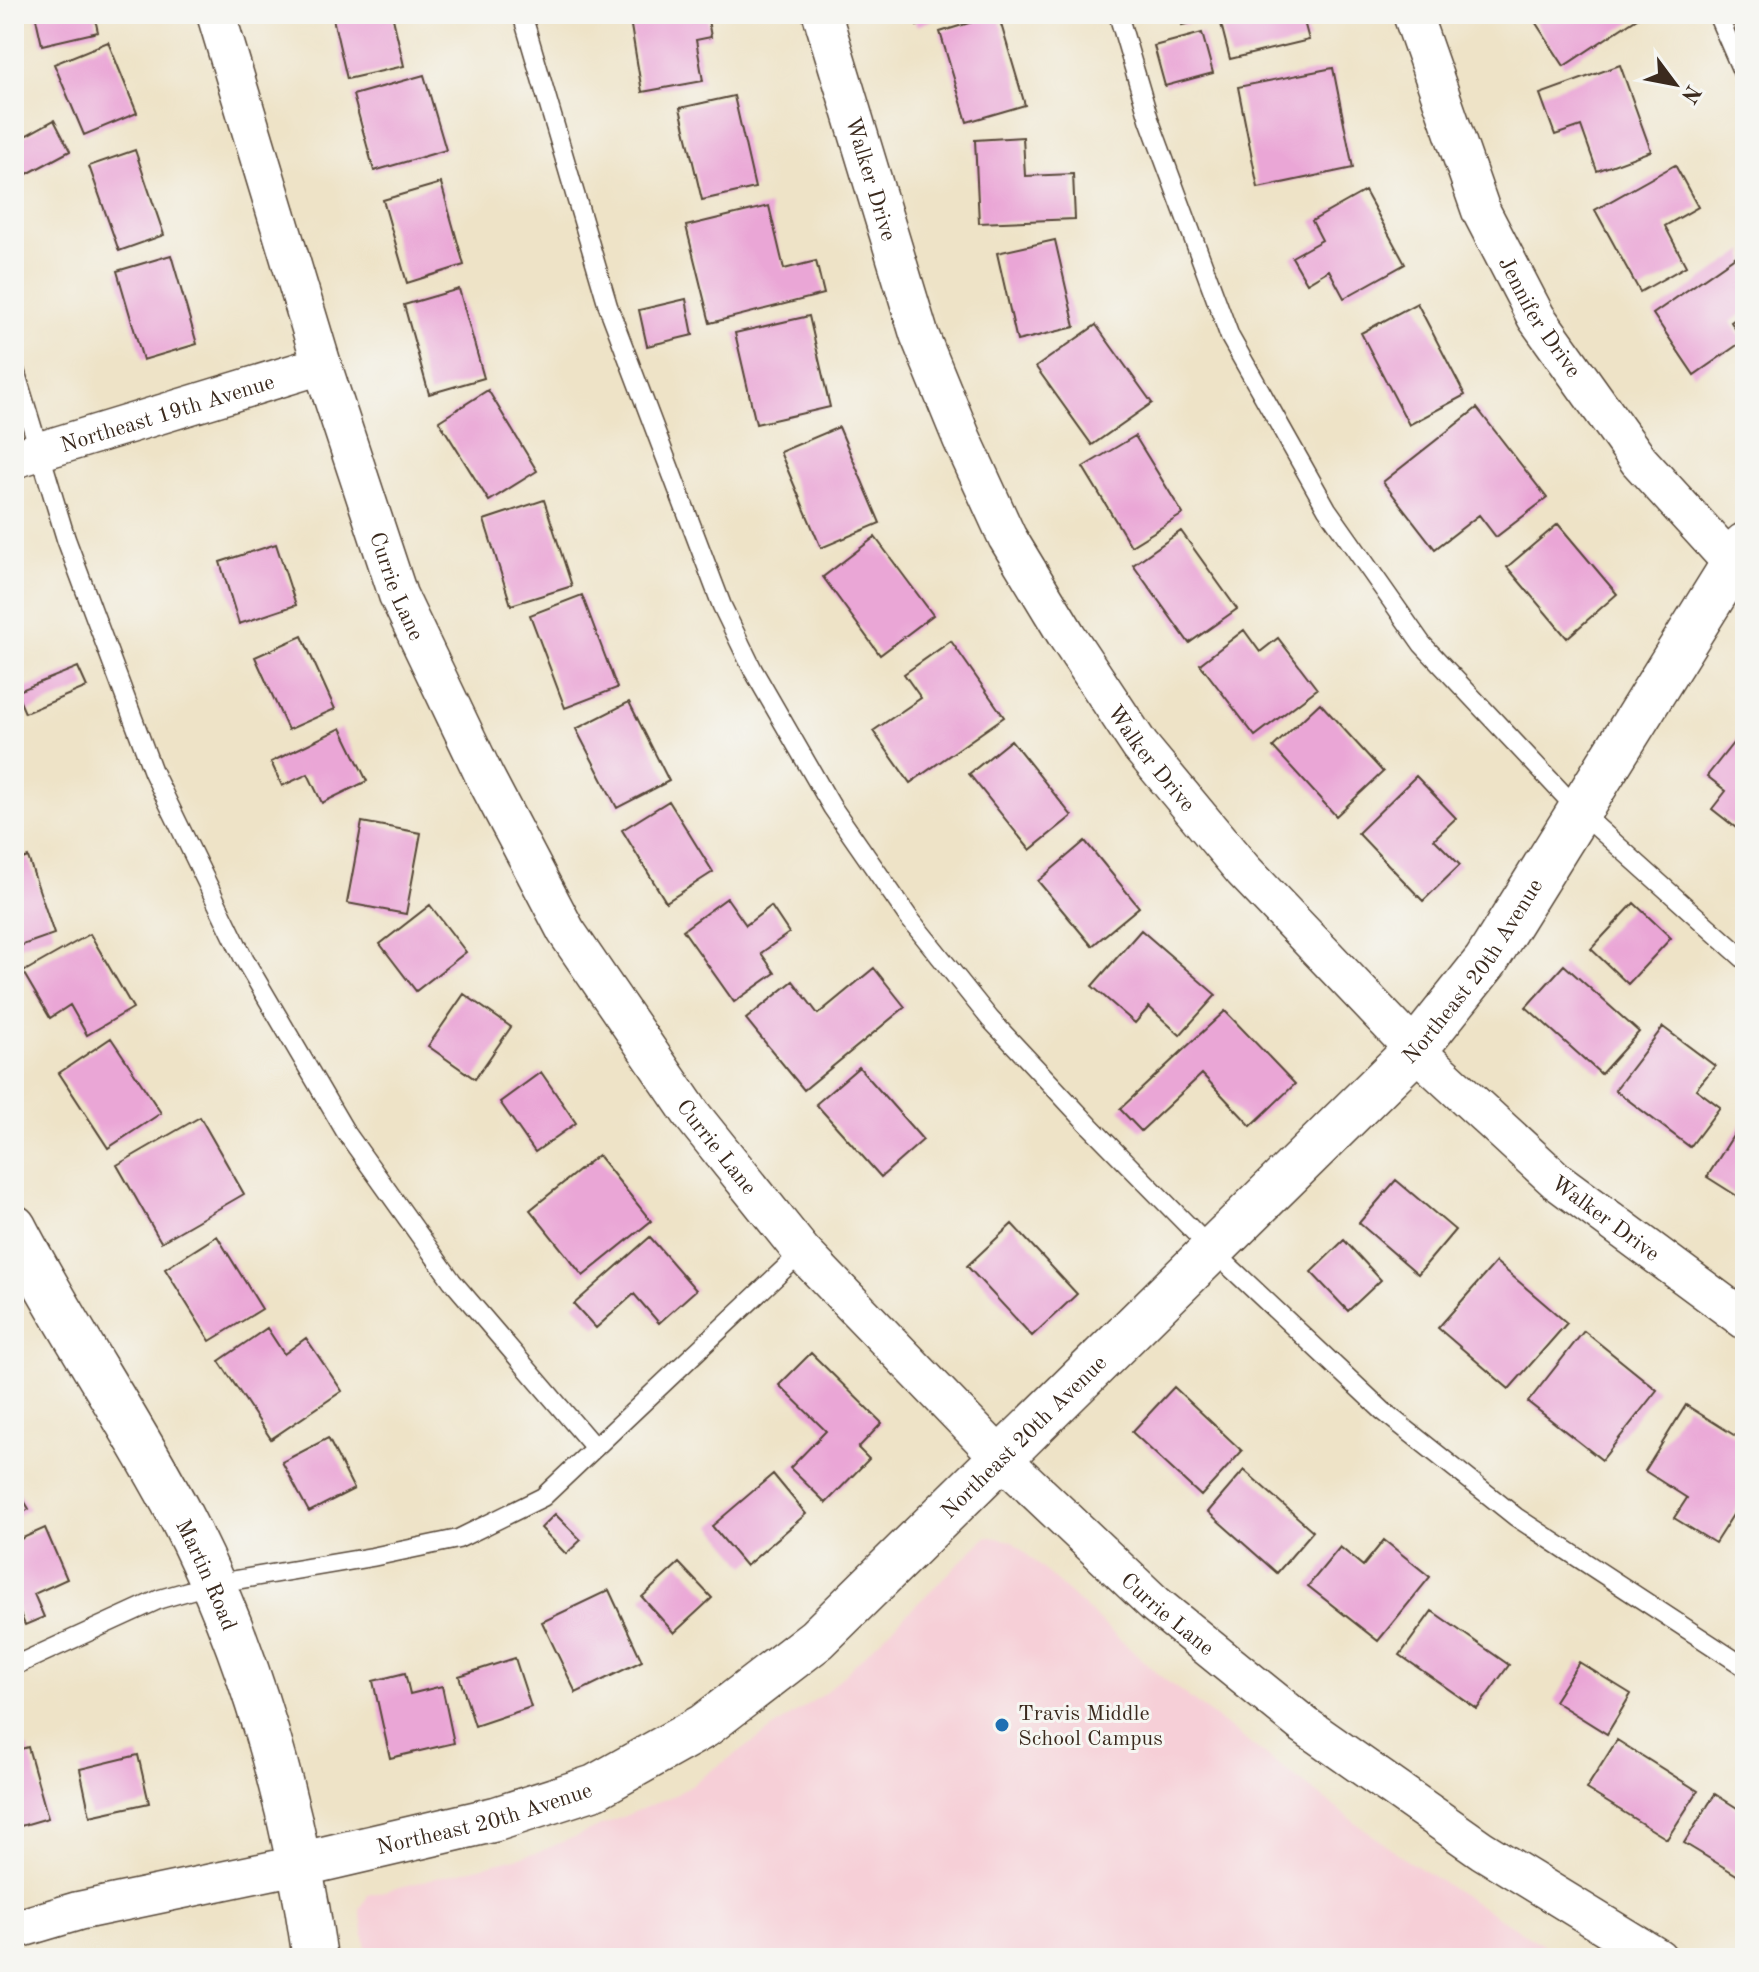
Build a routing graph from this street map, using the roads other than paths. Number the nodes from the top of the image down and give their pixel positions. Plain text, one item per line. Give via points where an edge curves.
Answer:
1 (216, 14) edge
2 (522, 14) edge
3 (822, 14) edge
4 (1118, 14) edge
5 (1412, 14) edge
6 (1717, 14) edge
7 (1745, 78) edge
8 (322, 365) junction
9 (14, 367) edge
10 (27, 455) edge
11 (1741, 562) edge
12 (1579, 811) junction
13 (1745, 960) edge
14 (1415, 1050) junction
15 (14, 1227) edge
16 (1212, 1250) junction
17 (802, 1252) junction
18 (1745, 1320) edge
19 (595, 1448) junction
20 (1000, 1457) junction
21 (212, 1584) junction
22 (14, 1666) edge
23 (1745, 1667) edge
24 (298, 1865) junction
25 (14, 1930) edge
26 (315, 1958) edge
27 (1658, 1958) edge

1 - 8 street, Currie Lane
2 - 16 lane via 608,306 712,580 753,670 832,807 909,918 990,1019
3 - 14 street, Walker Drive via 919,334 1007,537 1140,746 1243,870
4 - 12 lane via 1149,119 1230,337 1327,509 1422,644
5 - 11 street, Jennifer Drive via 1481,211 1536,317 1639,461
6 - 7 lane
8 - 10 street, Northeast 19th Avenue
8 - 17 street, Currie Lane via 398,595 566,931 692,1115
9 - 10 lane
10 - 19 lane via 66,539 153,772 244,959 345,1131 452,1281
11 - 12 street, Northeast 20th Avenue
12 - 13 lane
12 - 14 street, Northeast 20th Avenue via 1486,961
14 - 16 street, Northeast 20th Avenue
14 - 18 street, Walker Drive via 1557,1181
15 - 21 street, Martin Road via 145,1452
16 - 20 street, Northeast 20th Avenue
16 - 23 lane via 1383,1411 1516,1517
17 - 19 lane
17 - 20 street, Currie Lane
19 - 21 lane via 543,1497 458,1539
20 - 24 street, Northeast 20th Avenue via 817,1639 704,1726 595,1787 496,1819
20 - 27 street, Currie Lane via 1156,1605 1304,1725 1482,1850
21 - 22 lane via 160,1599
21 - 24 street, Martin Road via 261,1716
24 - 25 street, Northeast 20th Avenue via 78,1911
24 - 26 street, Martin Road

